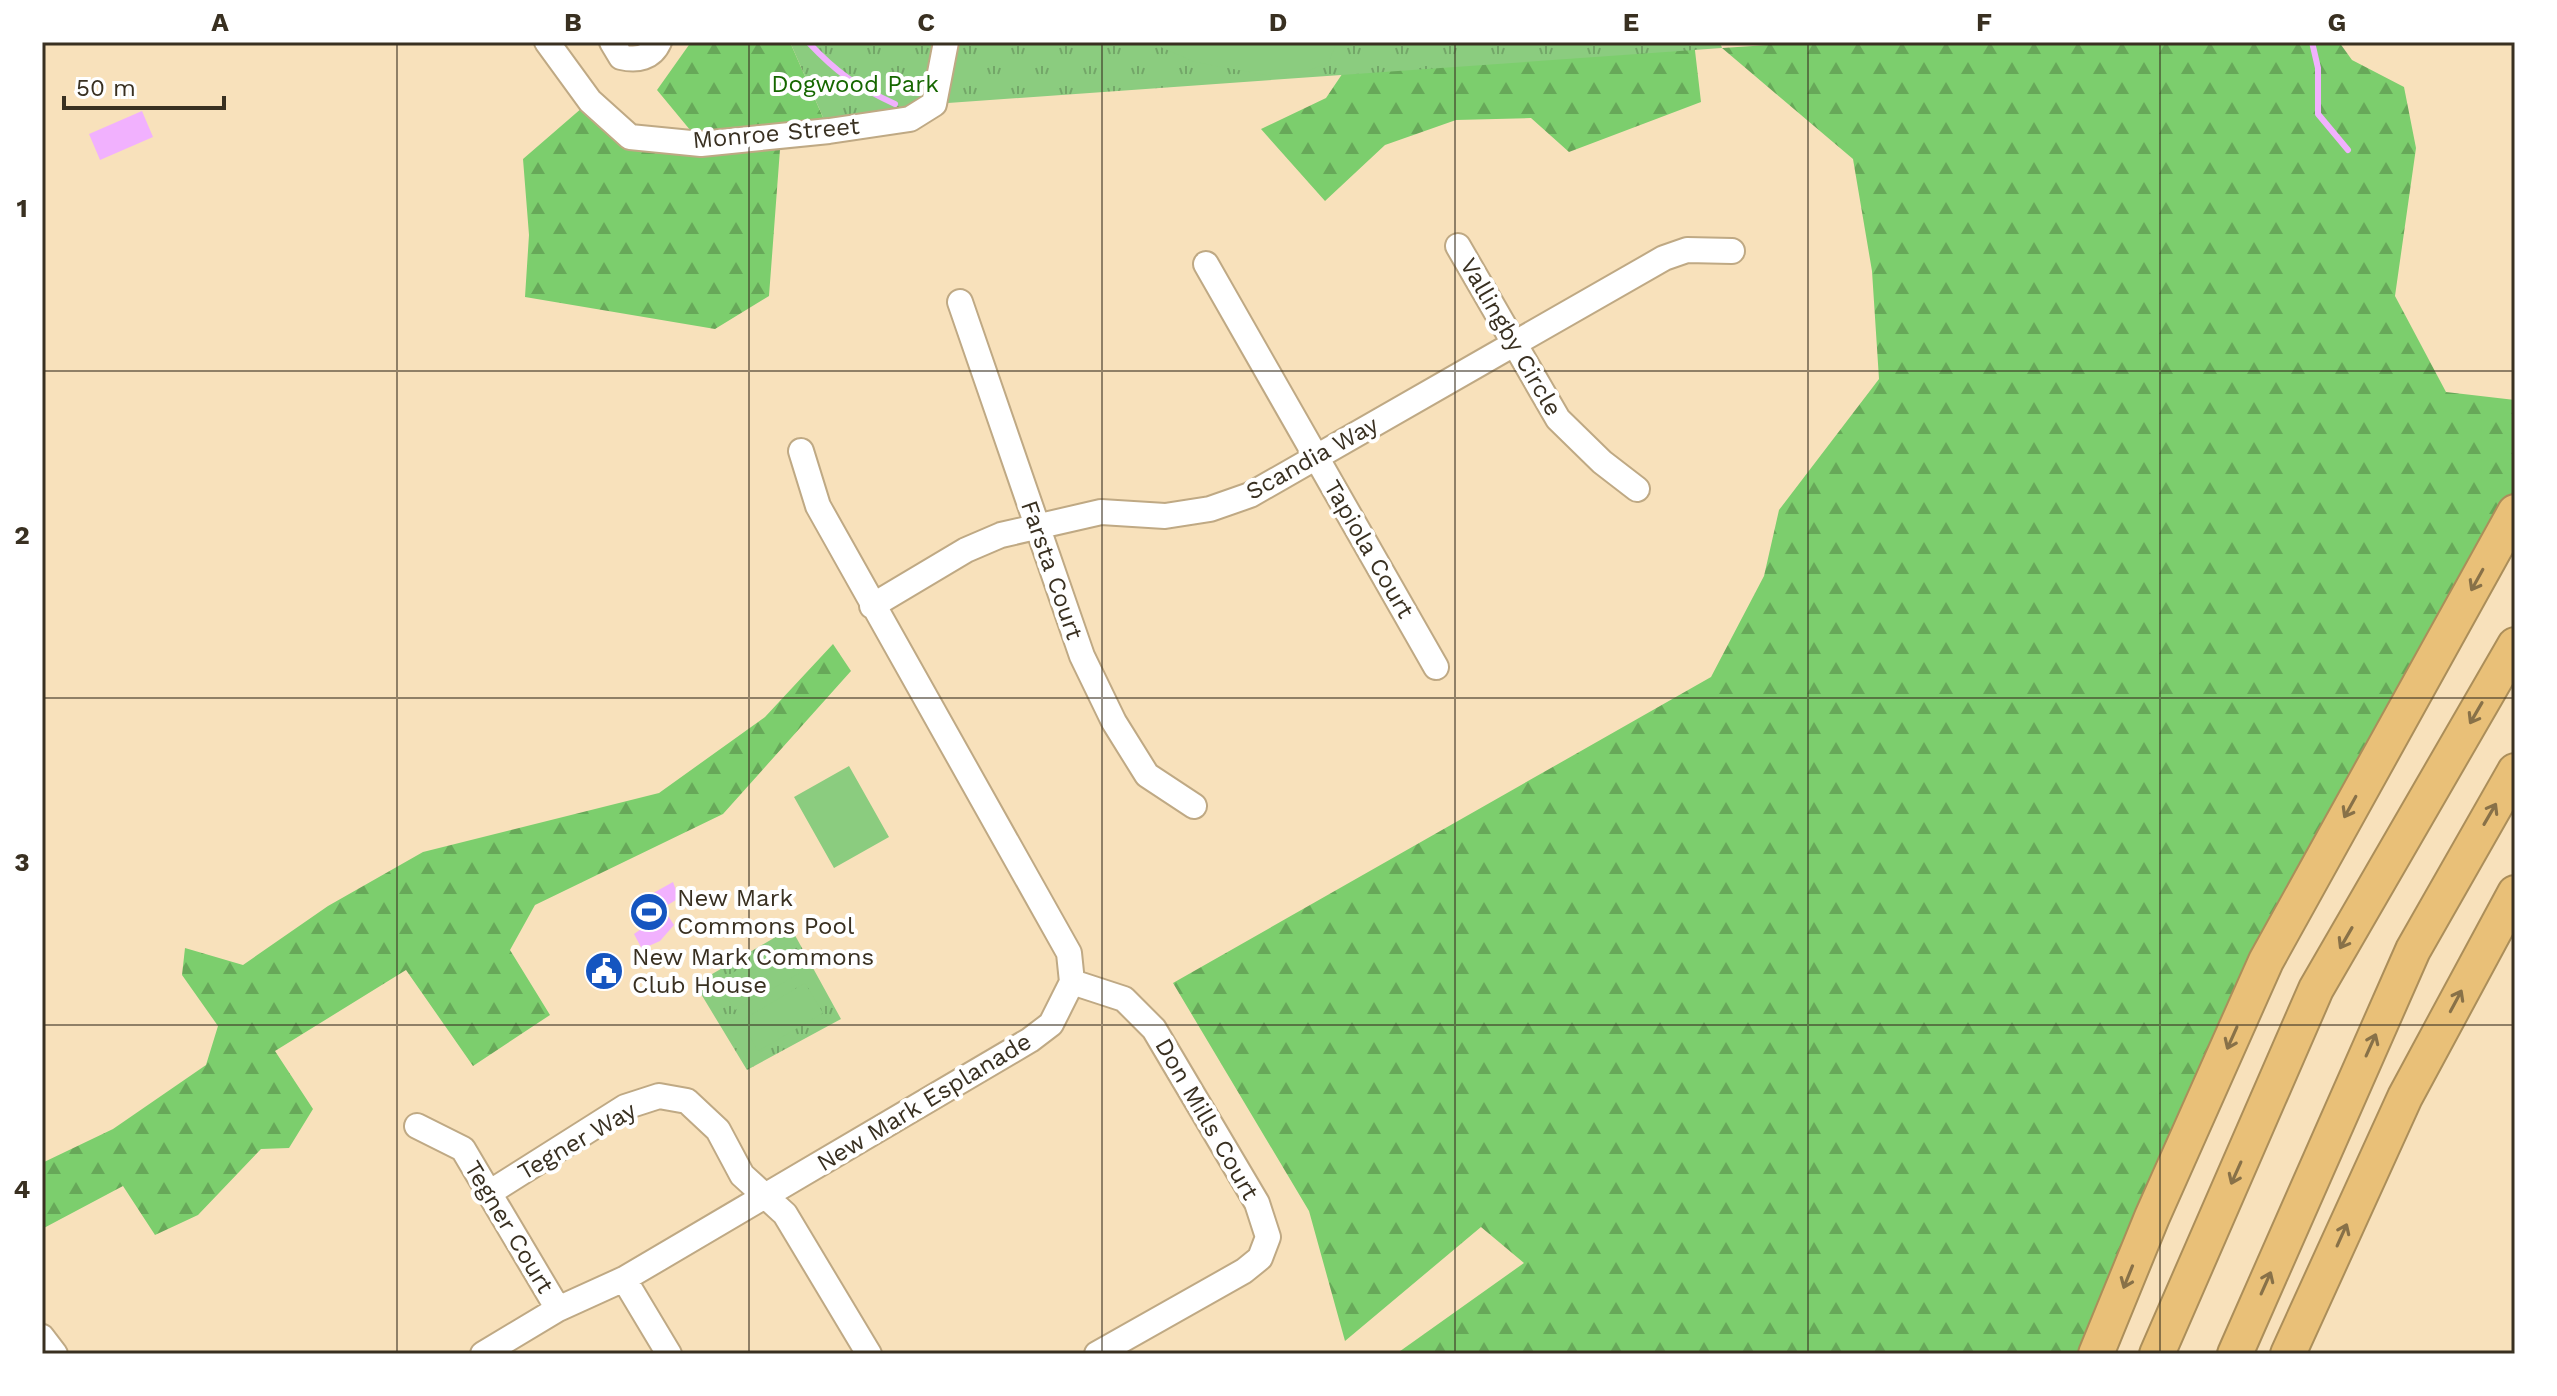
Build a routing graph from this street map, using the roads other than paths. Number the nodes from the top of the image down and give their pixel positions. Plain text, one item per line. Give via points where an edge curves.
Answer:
1 (547, 42) edge
2 (612, 42) edge
3 (659, 42) edge
4 (946, 42) edge
5 (1458, 246) dead end
6 (1732, 251) dead end
7 (1206, 264) dead end
8 (960, 302) dead end
9 (1514, 345) junction
10 (801, 451) dead end
11 (1317, 457) junction
12 (1637, 489) dead end
13 (2515, 512) edge
14 (1036, 526) junction
15 (872, 606) junction
16 (2515, 645) edge
17 (1436, 667) dead end
18 (2515, 771) edge
19 (1194, 806) dead end
20 (2515, 893) edge
21 (1072, 982) junction
22 (417, 1126) dead end
23 (489, 1193) junction
24 (766, 1195) junction
25 (624, 1279) junction
26 (558, 1309) junction
27 (2295, 1346) edge
28 (483, 1354) edge
29 (669, 1354) edge
30 (869, 1354) edge
31 (1097, 1354) edge
32 (2096, 1354) edge
33 (2157, 1354) edge
34 (2235, 1354) edge

1 - 4 street, Monroe Street via 590,101 630,137 701,144 910,119 934,104
2 - 3 street via 621,57 632,59 645,57
5 - 9 street, Vallingby Circle
6 - 9 street, Scandia Way via 1687,250 1664,258
7 - 11 street, Tapiola Court
8 - 14 street, Farsta Court
9 - 11 street, Scandia Way
9 - 12 street, Vallingby Circle via 1558,419
10 - 15 street via 818,506
11 - 14 street, Scandia Way via 1250,495 1210,509 1165,516 1101,512
11 - 17 street, Tapiola Court
13 -> 32 highway via 2266,961
14 - 15 street, Scandia Way via 966,550
14 - 19 street, Farsta Court via 1082,656 1114,722 1147,775
15 - 21 street via 1069,953
16 -> 33 highway via 2316,989
34 -> 18 highway via 2413,950
27 -> 20 highway via 2405,1097
21 - 24 street, New Mark Esplanade via 1051,1024 1030,1040
21 - 31 street, Don Mills Court via 1124,999 1154,1029 1257,1203 1268,1237 1260,1258 1244,1271
22 - 23 street, Tegner Court via 463,1149
23 - 24 street, Tegner Way via 625,1107 659,1096 687,1101 718,1130 742,1175
23 - 26 street, Tegner Court
24 - 25 street, New Mark Esplanade
24 - 30 street, Tegner Way via 785,1214
25 - 26 street, New Mark Esplanade
25 - 29 street
26 - 28 street, New Mark Esplanade

